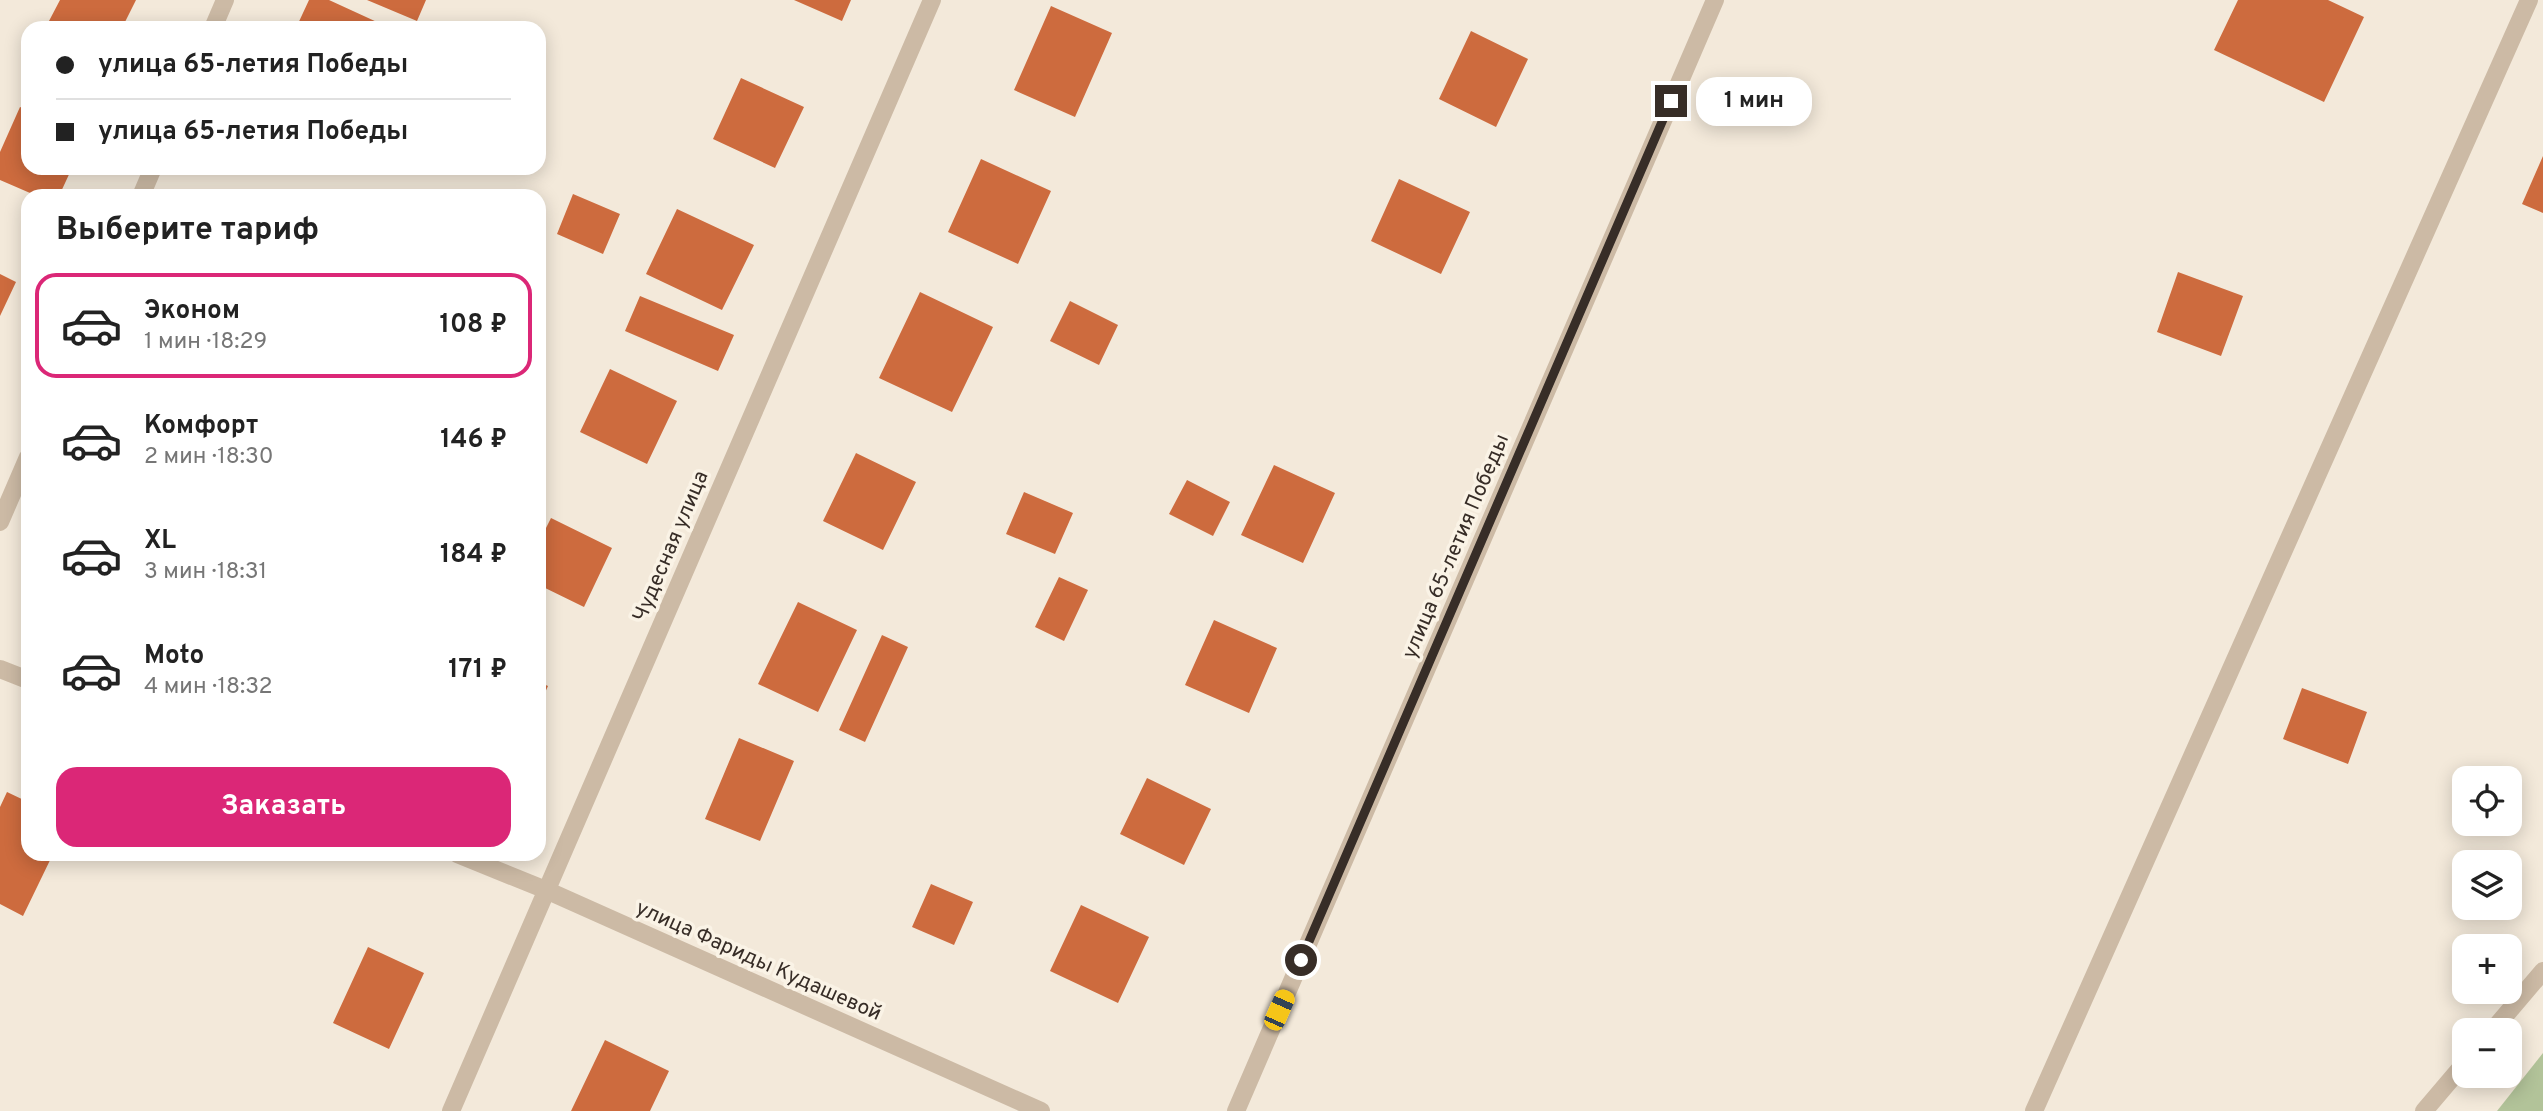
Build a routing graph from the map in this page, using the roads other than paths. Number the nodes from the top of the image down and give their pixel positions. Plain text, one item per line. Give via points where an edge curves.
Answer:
1 (225, 0) edge
2 (932, 0) edge
3 (1715, 0) edge
4 (2529, 0) edge
5 (216, 21) edge
6 (21, 473) edge
7 (0, 522) edge
8 (0, 668) edge
9 (21, 677) edge
10 (474, 861) edge
11 (546, 890) junction
12 (2543, 971) edge
13 (2503, 1018) edge
14 (2452, 1078) edge
15 (451, 1111) edge
16 (1041, 1111) edge
17 (1236, 1111) edge
18 (2034, 1111) edge
19 (2424, 1111) edge

1 - 5 street
2 - 11 street, Чудесная улица
3 - 17 street, улица 65-летия Победы
4 - 18 street
6 - 7 street
8 - 9 street
10 - 11 street, улица Фариды Кудашевой
11 - 15 street, Чудесная улица
11 - 16 street, улица Фариды Кудашевой
12 - 13 street
14 - 19 street

